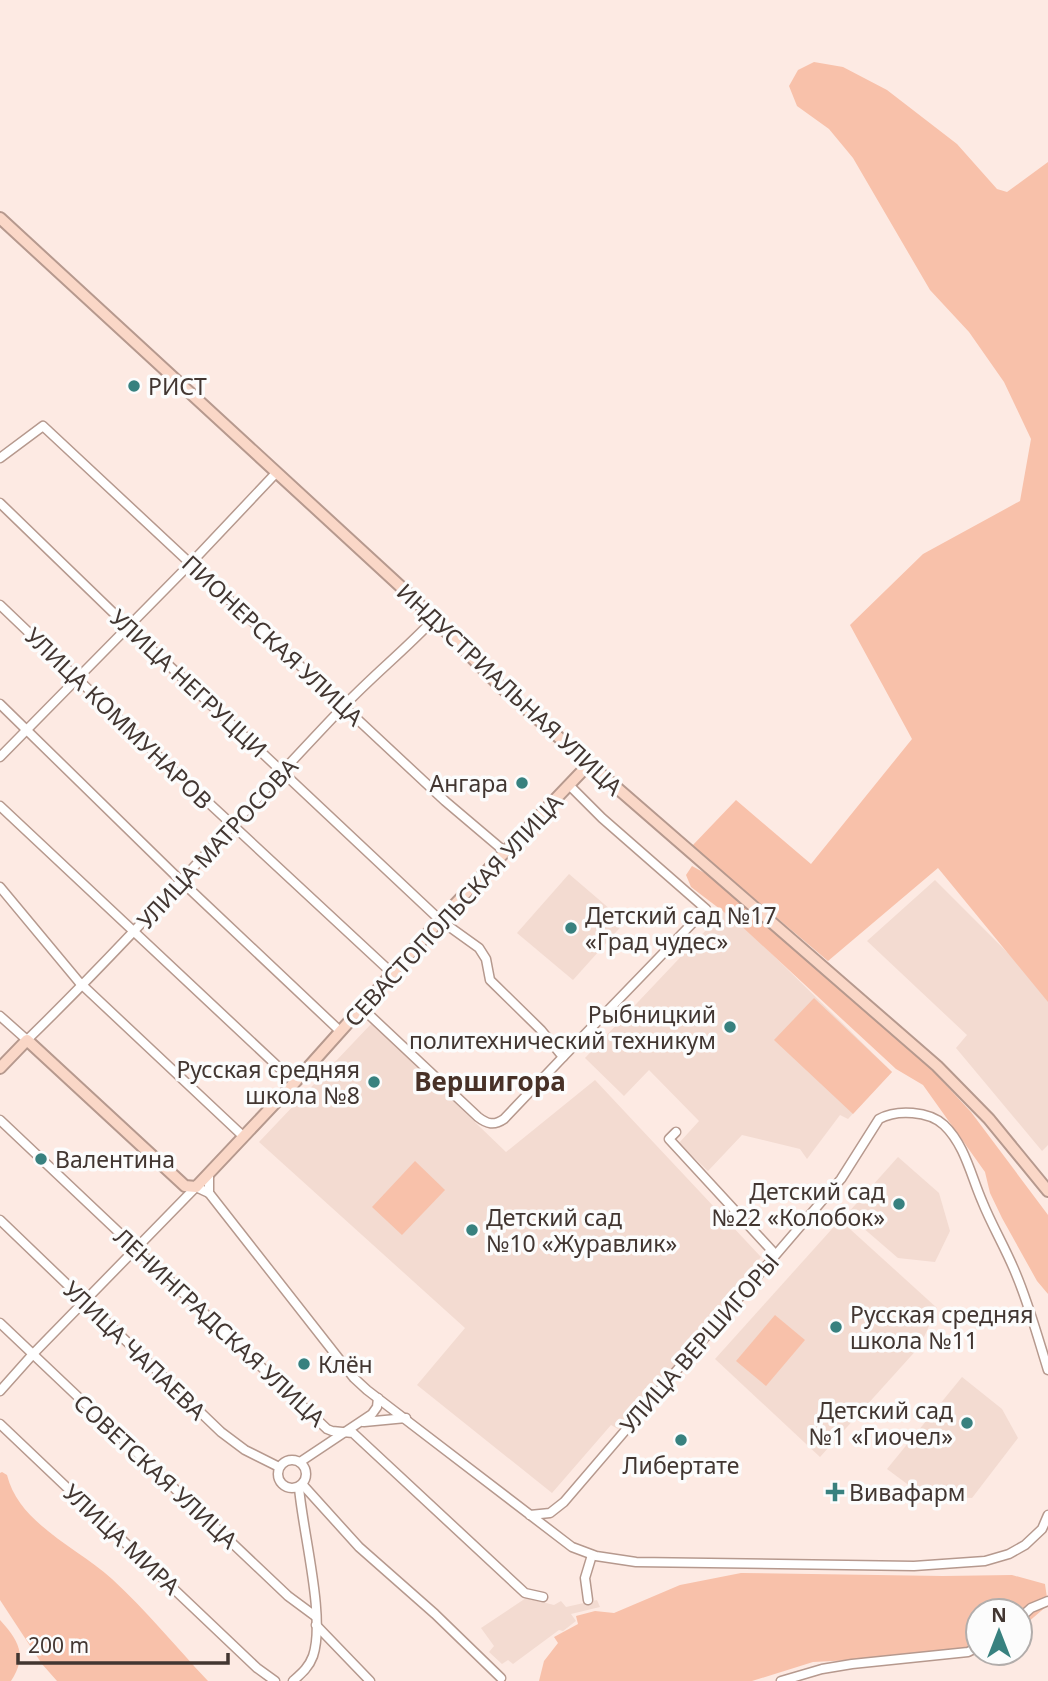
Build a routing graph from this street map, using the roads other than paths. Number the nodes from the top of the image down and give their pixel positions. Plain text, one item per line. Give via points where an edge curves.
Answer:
1 (0, 218) edge
2 (0, 458) edge
3 (276, 472) junction
4 (0, 503) edge
5 (191, 563) junction
6 (0, 605) edge
7 (433, 619) junction
8 (127, 626) junction
9 (78, 680) junction
10 (0, 704) edge
11 (343, 706) junction
12 (27, 731) junction
13 (0, 757) edge
14 (589, 764) junction
15 (283, 771) junction
16 (569, 785) junction
17 (0, 806) edge
18 (233, 826) junction
19 (504, 851) junction
20 (180, 880) junction
21 (0, 887) edge
22 (440, 920) junction
23 (133, 933) junction
24 (393, 974) junction
25 (83, 985) junction
26 (362, 1008) junction
27 (0, 1016) edge
28 (340, 1031) junction
29 (27, 1040) junction
30 (563, 1057) junction
31 (0, 1068) edge
32 (296, 1081) junction
33 (0, 1120) edge
34 (676, 1132) dead end
35 (244, 1137) junction
36 (209, 1176) junction
37 (197, 1187) junction
38 (1048, 1191) edge
39 (209, 1193) junction
40 (0, 1220) edge
41 (137, 1248) junction
42 (775, 1254) junction
43 (85, 1301) junction
44 (0, 1323) edge
45 (33, 1354) junction
46 (1048, 1370) edge
47 (0, 1391) edge
48 (379, 1398) junction
49 (406, 1418) junction
50 (361, 1422) junction
51 (0, 1423) edge
52 (346, 1432) junction
53 (300, 1462) junction
54 (279, 1467) junction
55 (300, 1486) junction
56 (530, 1515) junction
57 (1048, 1515) edge
58 (1045, 1530) edge
59 (592, 1555) junction
60 (543, 1597) dead end
61 (588, 1600) dead end
62 (315, 1621) junction
63 (964, 1652) edge
64 (501, 1678) dead end
65 (275, 1681) edge
66 (293, 1681) edge
67 (370, 1681) edge
68 (781, 1681) edge

1 - 3 main road, ИНДУСТРИАЛЬНАЯ УЛИЦА
2 - 5 street, ПИОНЕРСКАЯ УЛИЦА via 44,426
3 - 5 street
3 - 7 main road, ИНДУСТРИАЛЬНАЯ УЛИЦА
4 - 8 street, УЛИЦА НЕГРУЦЦИ
5 - 8 street
5 - 11 street, ПИОНЕРСКАЯ УЛИЦА
6 - 9 street, УЛИЦА КОММУНАРОВ
7 - 11 street, УЛИЦА МАТРОСОВА
7 - 14 main road, ИНДУСТРИАЛЬНАЯ УЛИЦА via 502,688
8 - 9 street
8 - 15 street, УЛИЦА НЕГРУЦЦИ
9 - 12 street
9 - 18 street, УЛИЦА КОММУНАРОВ
10 - 12 street
11 - 15 street, УЛИЦА МАТРОСОВА
11 - 19 street, ПИОНЕРСКАЯ УЛИЦА
12 - 13 street
12 - 20 street
14 - 16 main road, СЕВАСТОПОЛЬСКАЯ УЛИЦА
14 - 38 main road, ИНДУСТРИАЛЬНАЯ УЛИЦА via 937,1066 989,1118
15 - 18 street, УЛИЦА МАТРОСОВА
15 - 22 street, УЛИЦА НЕГРУЦЦИ
16 - 19 main road, СЕВАСТОПОЛЬСКАЯ УЛИЦА
16 - 30 street via 706,909
17 - 23 street
18 - 20 street, УЛИЦА МАТРОСОВА
18 - 24 street, УЛИЦА КОММУНАРОВ
19 - 22 main road, СЕВАСТОПОЛЬСКАЯ УЛИЦА
20 - 23 street, УЛИЦА МАТРОСОВА
20 - 28 street
21 - 25 street
22 - 24 main road, СЕВАСТОПОЛЬСКАЯ УЛИЦА
22 - 30 street, УЛИЦА НЕГРУЦЦИ via 480,948 490,980
23 - 25 street, УЛИЦА МАТРОСОВА
23 - 32 street
24 - 26 main road, СЕВАСТОПОЛЬСКАЯ УЛИЦА
25 - 29 street, УЛИЦА МАТРОСОВА
25 - 35 street
26 - 28 main road, СЕВАСТОПОЛЬСКАЯ УЛИЦА
26 - 30 street via 491,1124 504,1119
27 - 29 street
28 - 32 main road, СЕВАСТОПОЛЬСКАЯ УЛИЦА
29 - 31 main road, УЛИЦА МАТРОСОВА
29 - 37 main road via 185,1186
32 - 35 main road, СЕВАСТОПОЛЬСКАЯ УЛИЦА
33 - 41 street, ЛЕНИНГРАДСКАЯ УЛИЦА
34 - 42 street via 669,1139
35 - 36 main road, СЕВАСТОПОЛЬСКАЯ УЛИЦА
36 - 37 main road, СЕВАСТОПОЛЬСКАЯ УЛИЦА
36 - 39 street
37 - 39 street
37 - 41 street, СЕВАСТОПОЛЬСКАЯ УЛИЦА
39 - 48 street via 355,1378
40 - 43 street, УЛИЦА ЧАПАЕВА
41 - 43 street, СЕВАСТОПОЛЬСКАЯ УЛИЦА
41 - 52 street, ЛЕНИНГРАДСКАЯ УЛИЦА via 327,1429
42 - 46 street, УЛИЦА ВЕРШИГОРЫ via 841,1179 879,1119 926,1115 946,1126 966,1158 1031,1310
42 - 56 street, УЛИЦА ВЕРШИГОРЫ via 559,1507
43 - 45 street, СЕВАСТОПОЛЬСКАЯ УЛИЦА
43 - 54 street, УЛИЦА ЧАПАЕВА via 221,1432
44 - 45 street, СОВЕТСКАЯ УЛИЦА
45 - 47 street, СЕВАСТОПОЛЬСКАЯ УЛИЦА
45 - 62 street, СОВЕТСКАЯ УЛИЦА
48 - 49 street
48 - 50 street via 375,1410
49 - 50 street
49 - 56 street
50 - 52 street
51 - 65 street, УЛИЦА МИРА
52 - 53 street
52 - 60 street, ЛЕНИНГРАДСКАЯ УЛИЦА via 379,1455 525,1593
53 - 54 street via 288,1460
53 - 55 street via 306,1471
54 - 55 street, УЛИЦА ЧАПАЕВА via 281,1485 290,1489
55 - 62 street
55 - 64 street, УЛИЦА ЧАПАЕВА
56 - 59 street
57 - 58 street
58 - 59 street via 1009,1554 985,1561 914,1566 636,1562
59 - 61 street via 585,1578
62 - 66 street via 311,1661
62 - 67 street, СОВЕТСКАЯ УЛИЦА
63 - 68 street via 832,1668

